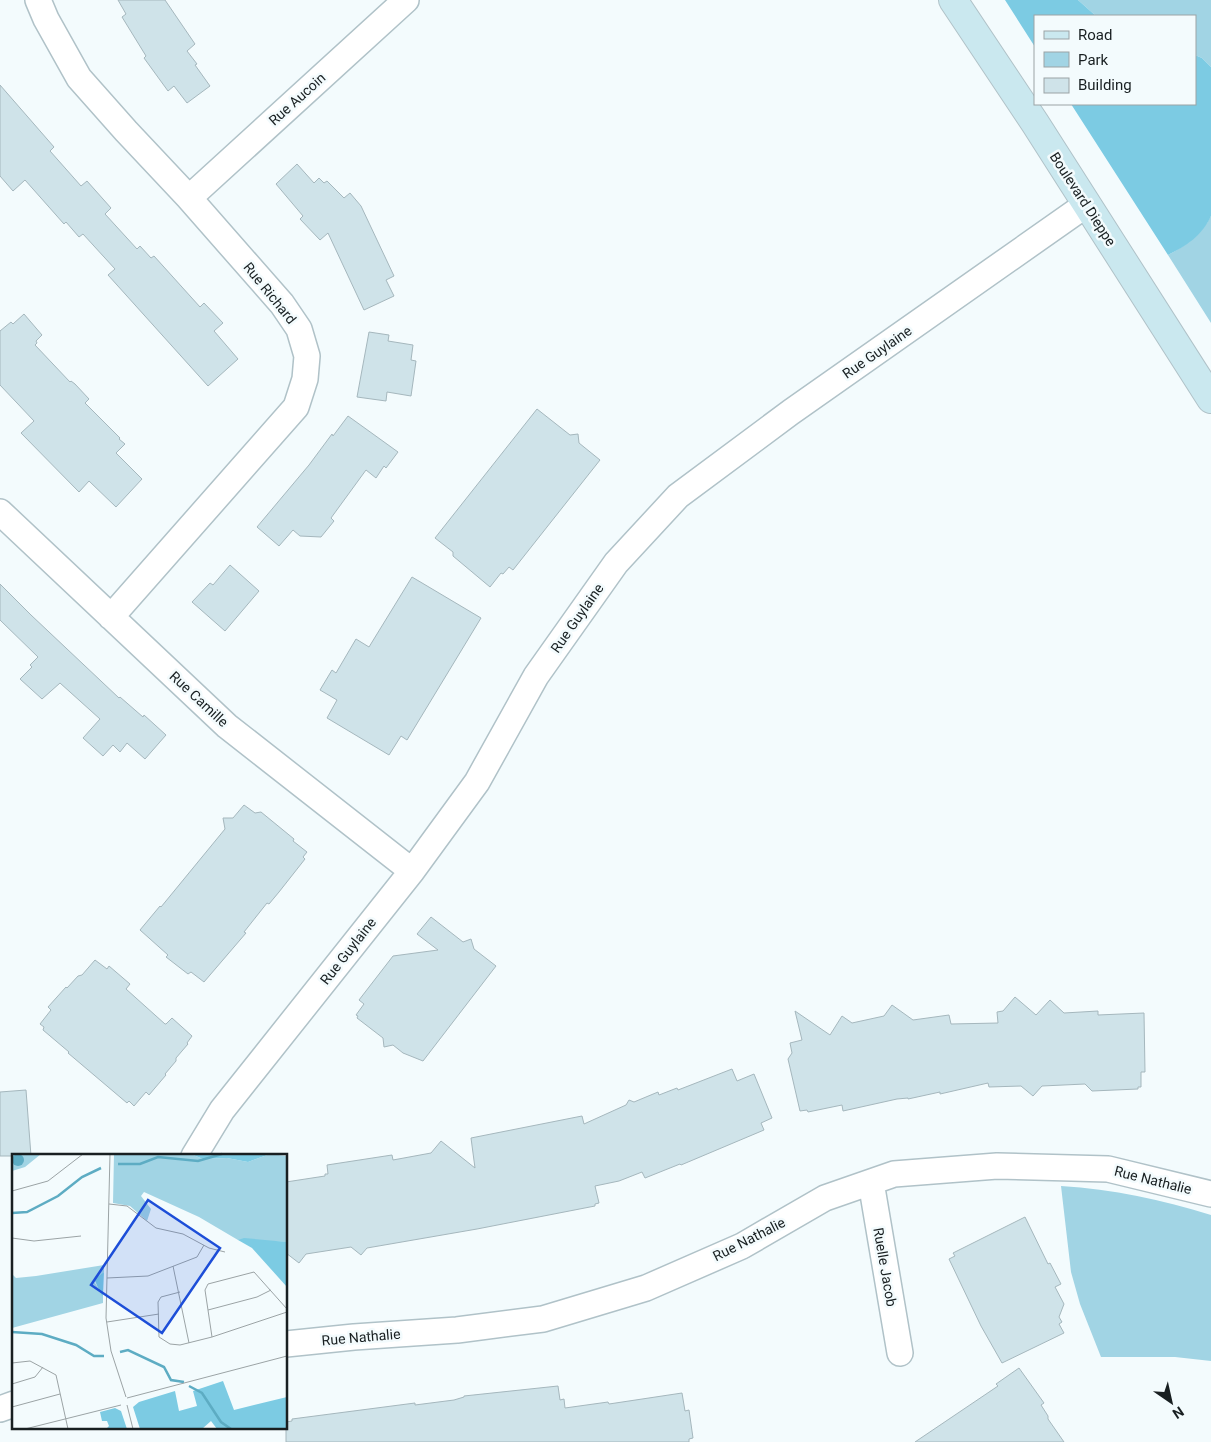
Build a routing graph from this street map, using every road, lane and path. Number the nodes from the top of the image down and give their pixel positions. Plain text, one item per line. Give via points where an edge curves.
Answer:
1 (38, 0) edge
2 (406, 0) edge
3 (953, 0) edge
4 (189, 198) junction
5 (1087, 204) junction
6 (1211, 399) edge
7 (0, 512) edge
8 (111, 616) junction
9 (412, 871) junction
10 (195, 1154) edge
11 (871, 1182) junction
12 (1211, 1194) edge
13 (288, 1344) edge
14 (900, 1353) dead end
15 (12, 1405) edge
16 (0, 1409) edge

1 - 4 street, Rue Richard via 79,78
2 - 4 street, Rue Aucoin
3 - 5 main road, Boulevard Dieppe
4 - 8 street, Rue Richard via 282,304 299,329 307,356 306,380 296,407
5 - 6 main road, Boulevard Dieppe
5 - 9 street, Rue Guylaine via 791,412 678,496 616,562 536,676 477,782
7 - 8 street, Rue Camille
8 - 9 street, Rue Camille via 228,726
9 - 10 street, Rue Guylaine via 222,1110
11 - 12 street, Rue Nathalie via 894,1174 997,1166 1108,1169
11 - 13 street, Rue Nathalie via 825,1198 742,1246 646,1288 543,1319 457,1330
11 - 14 street, Ruelle Jacob
15 - 16 street

